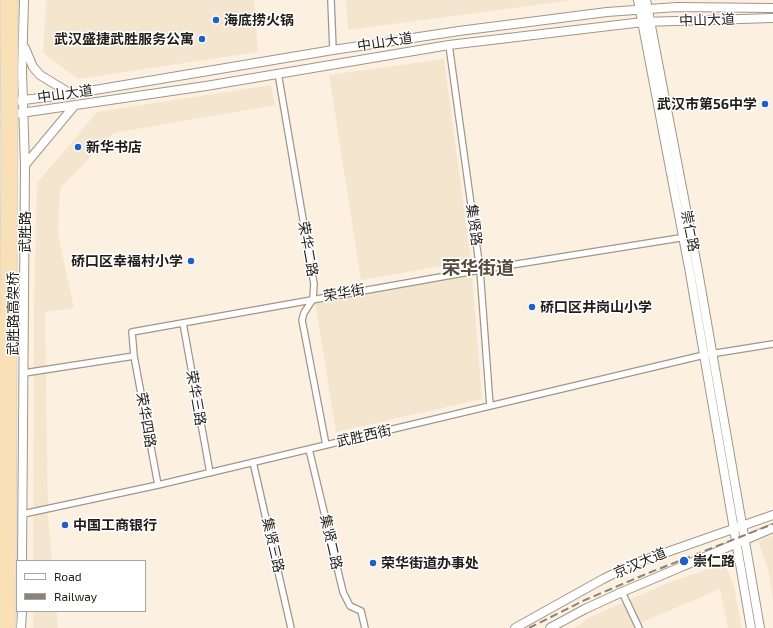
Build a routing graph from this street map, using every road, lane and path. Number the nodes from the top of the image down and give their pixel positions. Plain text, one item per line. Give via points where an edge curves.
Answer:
1 (5, 0) edge
2 (13, 0) edge
3 (24, 0) edge
4 (331, 0) edge
5 (643, 4) edge
6 (773, 8) edge
7 (773, 18) edge
8 (646, 21) junction
9 (24, 43) junction
10 (450, 45) junction
11 (333, 50) junction
12 (278, 73) junction
13 (71, 94) junction
14 (23, 100) junction
15 (0, 103) edge
16 (75, 105) junction
17 (24, 113) junction
18 (0, 116) edge
19 (25, 165) junction
20 (687, 237) junction
21 (480, 270) junction
22 (312, 299) junction
23 (183, 323) junction
24 (773, 344) edge
25 (708, 355) junction
26 (134, 356) junction
27 (24, 373) junction
28 (490, 406) junction
29 (326, 445) junction
30 (309, 449) junction
31 (253, 462) junction
32 (210, 473) junction
33 (158, 485) junction
34 (23, 514) junction
35 (773, 515) edge
36 (738, 528) junction
37 (773, 528) edge
38 (744, 539) junction
39 (736, 542) junction
40 (22, 560) edge
41 (622, 592) junction
42 (22, 612) edge
43 (2, 628) edge
44 (11, 628) edge
45 (22, 628) edge
46 (292, 628) edge
47 (365, 628) edge
48 (515, 628) edge
49 (550, 628) edge
50 (639, 628) edge
51 (751, 628) edge
52 (760, 628) edge

1 - 43 main road, 武胜路高架桥, bridge via 6,295
2 - 44 main road, 武胜路高架桥, bridge
3 - 9 main road, 武胜路
4 - 11 street
5 - 6 main road, 中山大道
5 - 8 main road, 崇仁路
5 - 11 main road, 中山大道
7 - 8 main road, 中山大道
8 - 10 main road, 中山大道
8 - 20 main road, 崇仁路
9 - 13 main road via 28,57 40,75
9 - 14 main road, 武胜路
10 - 12 main road, 中山大道
10 - 21 street, 集贤路
11 - 13 main road, 中山大道
12 - 16 main road, 中山大道
12 - 22 street, 荣华二路 via 314,284
13 - 14 main road, 中山大道
14 - 15 main road, 中山大道
14 - 17 main road, 武胜路
16 - 17 main road, 中山大道
16 - 19 main road
17 - 18 main road, 中山大道
17 - 19 main road, 武胜路
19 - 27 main road, 武胜路
20 - 21 street, 荣华街
20 - 25 main road, 崇仁路
21 - 22 street, 荣华街
21 - 28 street, 集贤路
22 - 23 street, 荣华街
22 - 29 street, 荣华二路 via 302,320
23 - 26 street, 荣华街 via 132,332
23 - 32 street, 荣华三路
24 - 25 street, 武胜西街
25 - 28 street, 武胜西街
25 - 36 main road, 崇仁路
26 - 27 street
26 - 33 street, 荣华四路
27 - 34 main road, 武胜路
28 - 29 street, 武胜西街
29 - 30 street, 武胜西街
30 - 31 street, 武胜西街
30 - 47 street, 集贤二路 via 343,592 350,606 361,611
31 - 32 street, 武胜西街
31 - 46 street, 集贤三路
32 - 33 street, 武胜西街
33 - 34 street, 武胜西街
34 - 40 main road, 武胜路
35 - 36 main road, 京汉大道
36 - 38 main road, 崇仁路
36 - 39 main road, 崇仁路
36 - 48 main road, 京汉大道 via 633,564
37 - 38 main road, 京汉大道
38 - 39 main road, 京汉大道
38 - 52 main road, 崇仁路
39 - 41 main road, 京汉大道
39 - 51 main road, 崇仁路
41 - 49 main road, 京汉大道
41 - 50 street
42 - 45 main road

